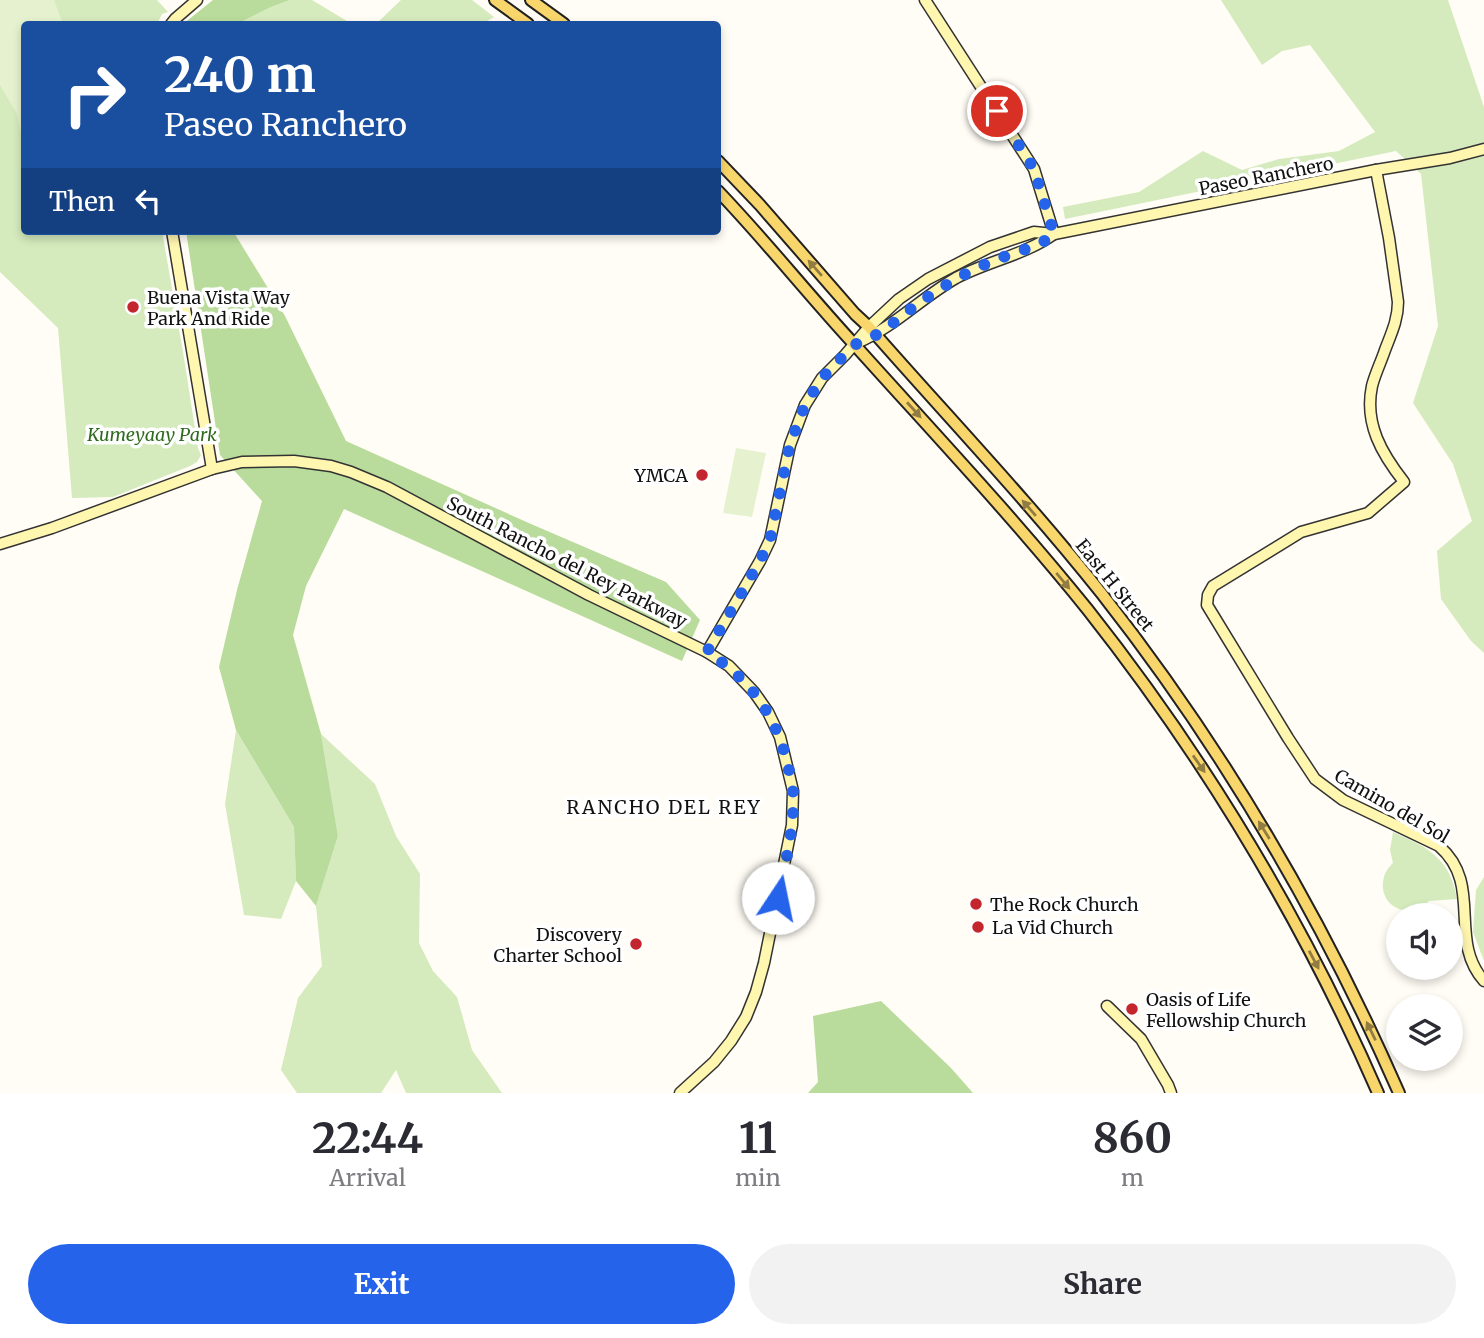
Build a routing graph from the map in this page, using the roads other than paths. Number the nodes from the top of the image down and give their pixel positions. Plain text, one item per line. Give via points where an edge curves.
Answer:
1 (197, 0) edge
2 (495, 0) edge
3 (531, 0) edge
4 (925, 0) edge
5 (174, 21) edge
6 (524, 21) edge
7 (560, 21) edge
8 (1484, 149) edge
9 (721, 163) edge
10 (1376, 170) junction
11 (721, 194) edge
12 (1054, 234) junction
13 (173, 235) edge
14 (873, 331) junction
15 (854, 345) junction
16 (212, 469) junction
17 (0, 544) edge
18 (707, 652) junction
19 (1484, 981) edge
20 (1107, 1006) dead end
21 (680, 1093) edge
22 (1171, 1093) edge
23 (1378, 1093) edge
24 (1399, 1093) edge

1 - 5 street
2 - 6 main road
3 - 7 main road
4 - 12 street via 1034,169
8 - 10 street, Paseo Ranchero
14 -> 9 main road, East H Street
10 - 12 street, Paseo Ranchero
10 - 19 street, Camino del Sol via 1398,312 1374,380 1371,416 1380,448 1404,482 1368,513 1301,532 1213,586 1207,605 1315,779 1343,800 1445,851 1463,884 1469,956
11 - 15 main road
12 - 14 street, Paseo Ranchero via 957,278
12 - 14 street, Paseo Ranchero via 1034,232 990,247 928,279 899,299
13 - 16 street
14 - 15 street, Paseo Ranchero
24 -> 14 main road, East H Street via 1289,870 1219,757 1101,593
15 - 18 street, Paseo Ranchero via 822,378 805,405 790,444 770,540
15 -> 23 main road via 1029,540 1132,668 1206,774 1275,887
16 - 17 street, South Rancho del Rey Parkway
16 - 18 street, South Rancho del Rey Parkway via 243,462 294,461 351,472
18 - 21 street, South Rancho del Rey Parkway via 729,666 768,712 788,766 792,825 764,963 746,1017 715,1062
20 - 22 street via 1141,1039

